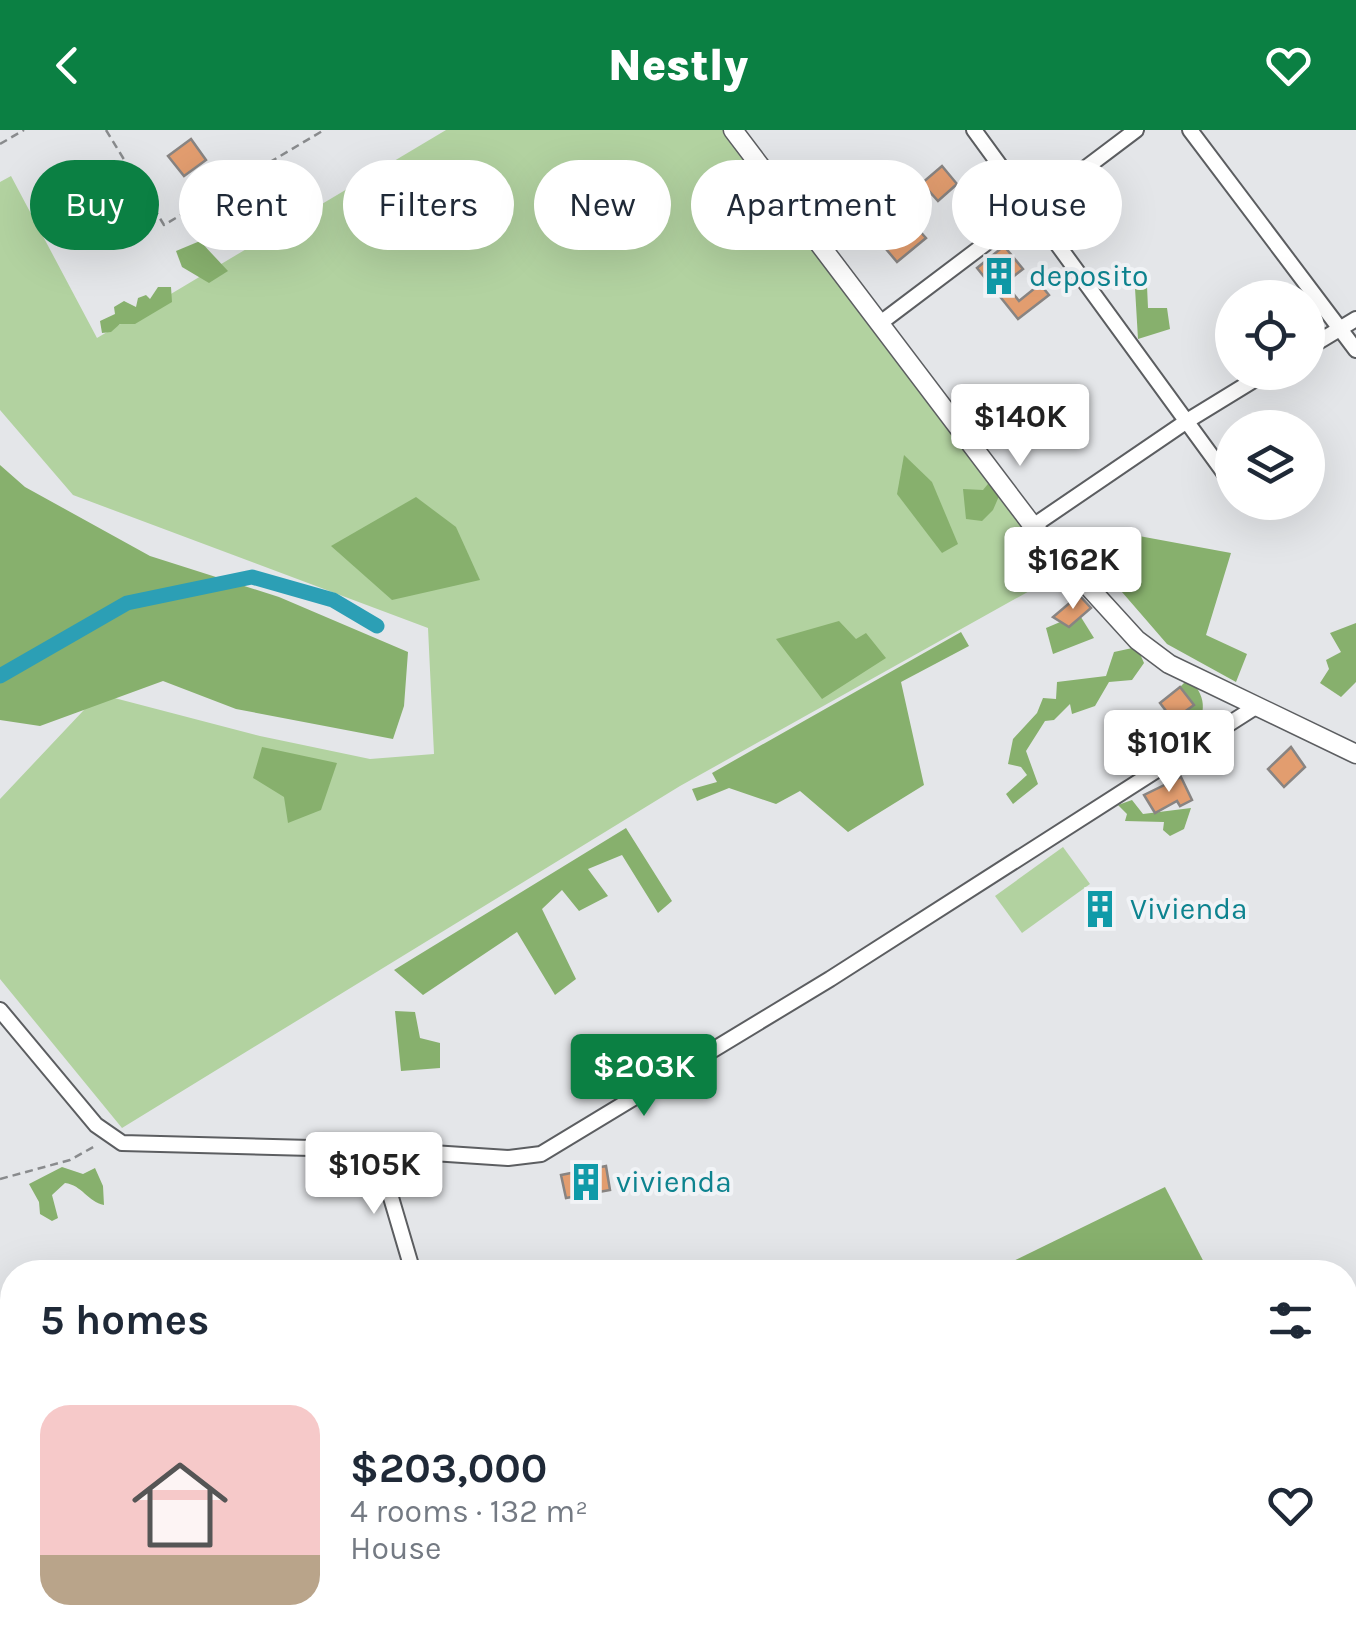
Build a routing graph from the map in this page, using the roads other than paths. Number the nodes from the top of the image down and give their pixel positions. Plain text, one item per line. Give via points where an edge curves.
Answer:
1 (733, 130) edge
2 (974, 130) edge
3 (1136, 130) edge
4 (1190, 130) edge
5 (996, 160) edge
6 (1096, 160) edge
7 (977, 250) edge
8 (1063, 250) edge
9 (1356, 319) edge
10 (880, 324) junction
11 (1340, 328) junction
12 (1325, 337) edge
13 (1356, 350) edge
14 (1238, 390) edge
15 (1187, 421) junction
16 (1215, 460) edge
17 (1033, 526) junction
18 (1257, 706) junction
19 (1356, 754) edge
20 (0, 1010) edge
21 (377, 1150) junction
22 (409, 1260) edge

1 - 10 street
2 - 5 street
3 - 6 street
4 - 11 street
7 - 10 street
8 - 15 street
9 - 11 street
10 - 17 street
11 - 12 street
11 - 13 street
14 - 15 street
15 - 16 street
15 - 17 street
17 - 18 street via 1137,640 1170,664
18 - 19 street
18 - 21 street via 557,1147 526,1158
20 - 21 street via 108,1136 122,1143
21 - 22 street

